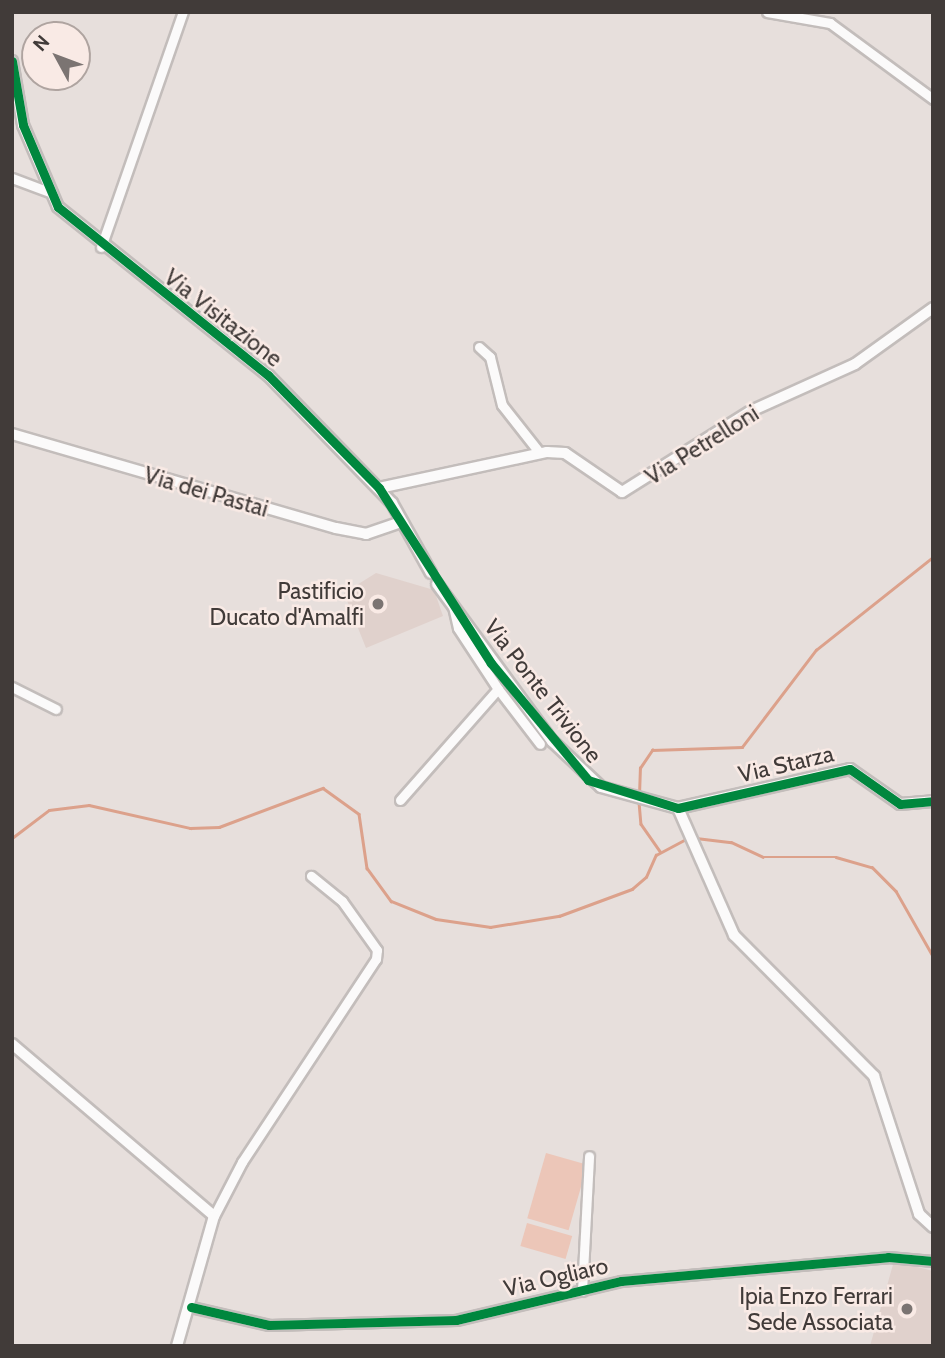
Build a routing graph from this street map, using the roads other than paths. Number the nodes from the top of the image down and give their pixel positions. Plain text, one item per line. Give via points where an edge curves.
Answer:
1 (183, 12) edge
2 (767, 12) edge
3 (824, 12) edge
4 (830, 23) junction
5 (12, 61) edge
6 (933, 99) edge
7 (12, 178) edge
8 (52, 193) junction
9 (101, 247) junction
10 (933, 308) edge
11 (479, 347) dead end
12 (12, 434) edge
13 (539, 452) junction
14 (379, 488) junction
15 (401, 522) junction
16 (431, 573) dead end
17 (437, 584) dead end
18 (452, 601) junction
19 (12, 687) edge
20 (498, 689) junction
21 (56, 709) dead end
22 (540, 744) dead end
23 (400, 800) dead end
24 (933, 802) edge
25 (678, 808) junction
26 (311, 876) dead end
27 (12, 1044) edge
28 (589, 1156) dead end
29 (214, 1216) junction
30 (933, 1227) edge
31 (933, 1261) edge
32 (582, 1291) junction
33 (191, 1307) junction
34 (177, 1346) edge

1 - 9 street
2 - 4 street
3 - 4 street
4 - 6 street
5 - 8 street, Via Visitazione via 23,125
7 - 8 street
8 - 9 street, Via Visitazione via 58,207
9 - 14 street, Via Visitazione via 268,375
10 - 13 street, Via Petrelloni via 855,363 751,411 622,492 565,453
11 - 13 street via 490,358 502,405
12 - 15 street, Via dei Pastai via 336,528 366,534
13 - 14 street, Via Petrelloni
14 - 15 street, Via Visitazione
15 - 16 street
17 - 18 street, Via Ponte Trivione
18 - 20 street via 458,628
18 - 25 street, Via Ponte Trivione via 491,663 588,780
19 - 21 street
20 - 22 street
20 - 23 street
24 - 25 street, Via Starza via 900,804 850,769
25 - 30 street via 734,935 874,1076 919,1214
26 - 29 street via 342,901 377,950 376,959 242,1162
27 - 29 street
28 - 32 street
29 - 33 street
31 - 32 street, Via Ogliaro via 888,1257 621,1282
32 - 33 street, Via Ogliaro via 456,1320 269,1325
33 - 34 street

